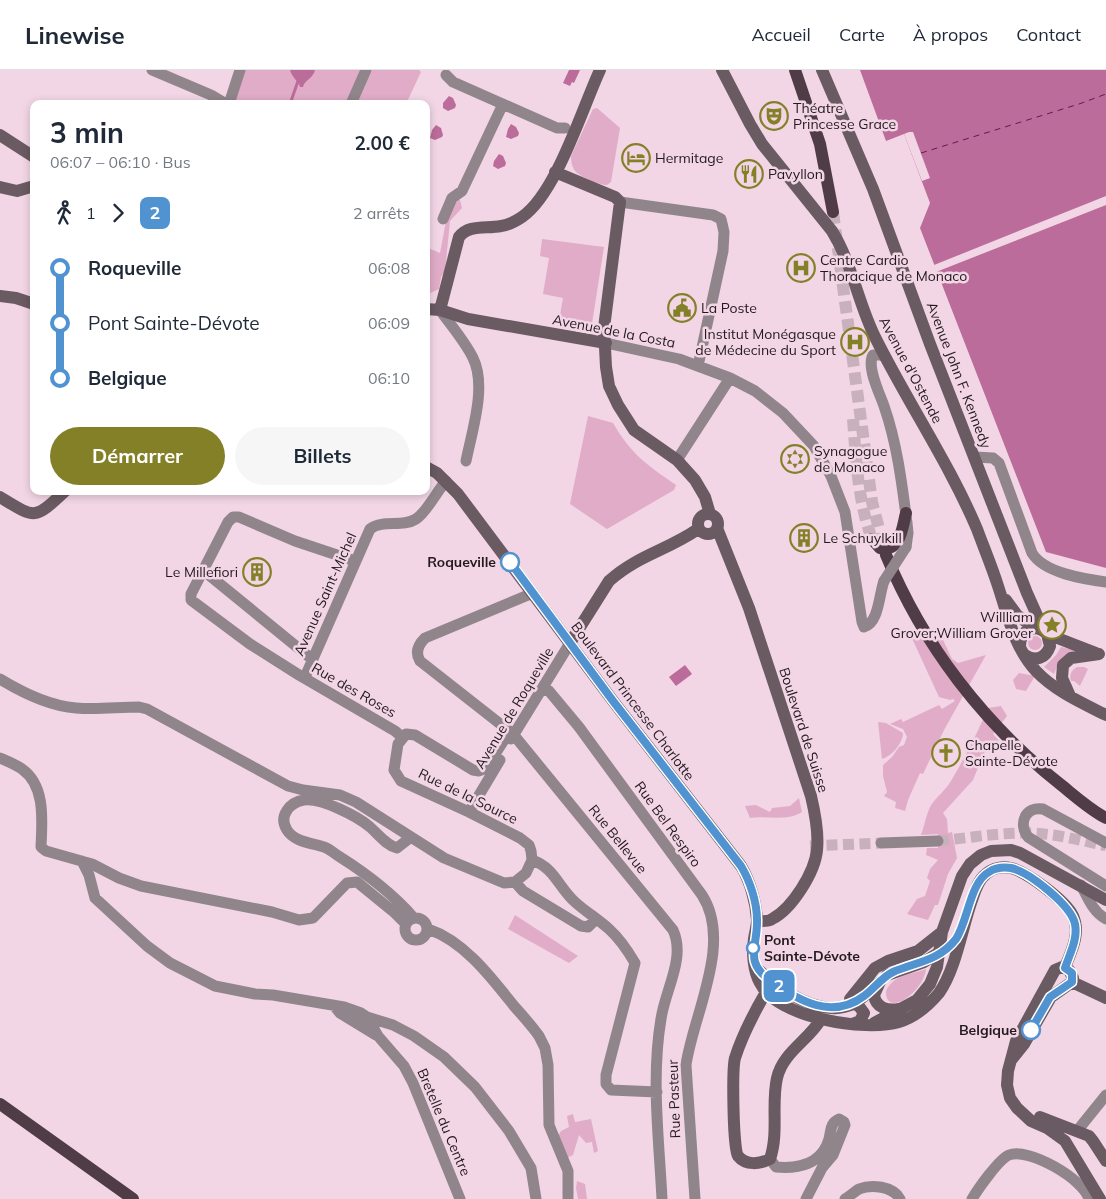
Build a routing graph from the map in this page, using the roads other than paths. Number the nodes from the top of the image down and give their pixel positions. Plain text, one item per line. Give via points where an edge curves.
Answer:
1 (152, 70) edge
2 (240, 70) edge
3 (366, 70) edge
4 (600, 70) edge
5 (796, 70) edge
6 (822, 70) edge
7 (724, 71) edge
8 (446, 75) dead end
9 (510, 94) dead end
10 (220, 100) edge
11 (229, 100) edge
12 (353, 100) edge
13 (504, 105) junction
14 (565, 128) dead end
15 (0, 135) edge
16 (30, 154) edge
17 (556, 172) junction
18 (0, 187) edge
19 (30, 187) edge
20 (620, 202) junction
21 (833, 212) tunnel mouth
22 (443, 219) dead end
23 (0, 296) edge
24 (30, 303) edge
25 (430, 309) edge
26 (440, 310) junction
27 (468, 319) junction
28 (606, 343) junction
29 (465, 344) junction
30 (886, 358) junction
31 (698, 366) junction
32 (730, 378) junction
33 (975, 457) junction
34 (430, 460) edge
35 (466, 460) dead end
36 (677, 460) junction
37 (436, 474) edge
38 (430, 488) edge
39 (60, 495) edge
40 (427, 495) edge
41 (0, 498) edge
42 (906, 513) junction
43 (710, 514) junction
44 (718, 528) junction
45 (698, 529) junction
46 (872, 539) dead end
47 (886, 555) tunnel mouth
48 (355, 561) junction
49 (204, 570) junction
50 (1106, 582) edge
51 (998, 585) junction
52 (533, 593) junction
53 (1036, 630) junction
54 (570, 643) junction
55 (1022, 650) junction
56 (1102, 655) edge
57 (313, 660) junction
58 (305, 678) junction
59 (0, 679) edge
60 (543, 688) junction
61 (1070, 696) junction
62 (1106, 715) edge
63 (513, 734) junction
64 (400, 740) junction
65 (0, 758) edge
66 (1062, 786) junction
67 (1106, 810) edge
68 (469, 812) junction
69 (379, 815) junction
70 (1106, 818) edge
71 (368, 826) junction
72 (411, 837) junction
73 (938, 841) tunnel mouth
74 (881, 843) tunnel mouth
75 (1106, 843) edge
76 (532, 860) junction
77 (82, 861) junction
78 (119, 878) junction
79 (510, 883) junction
80 (91, 885) junction
81 (1081, 885) junction
82 (1106, 886) edge
83 (1106, 900) edge
84 (596, 919) junction
85 (1106, 919) edge
86 (410, 921) junction
87 (757, 921) junction
88 (963, 926) junction
89 (428, 929) junction
90 (942, 932) junction
91 (755, 966) junction
92 (1065, 968) junction
93 (1052, 976) junction
94 (884, 979) junction
95 (1068, 985) junction
96 (766, 992) junction
97 (1106, 998) edge
98 (704, 999) joint
99 (852, 1004) junction
100 (335, 1007) junction
101 (832, 1008) junction
102 (901, 1009) junction
103 (367, 1017) junction
104 (821, 1019) junction
105 (386, 1023) junction
106 (852, 1024) junction
107 (872, 1024) junction
108 (378, 1036) junction
109 (1012, 1059) junction
110 (657, 1092) junction
111 (1106, 1095) edge
112 (0, 1104) edge
113 (1023, 1112) junction
114 (1077, 1131) junction
115 (1103, 1155) edge
116 (770, 1159) junction
117 (1078, 1160) junction
118 (1098, 1195) edge
119 (133, 1199) edge
120 (460, 1199) edge
121 (536, 1199) edge
122 (568, 1199) edge
123 (662, 1199) edge
124 (695, 1199) edge
125 (806, 1199) edge
126 (846, 1199) edge
127 (900, 1199) edge
128 (972, 1199) edge

1 - 10 street
2 - 11 street
3 - 12 street
4 - 17 main road
5 - 21 main road via 820,144
6 - 33 main road, Avenue John F. Kennedy via 864,169
7 - 30 main road, Avenue d'Ostende via 762,144 841,246
8 - 13 street via 453,82
9 - 13 street
13 - 14 street via 556,128
13 - 22 street via 462,191 452,198
15 - 16 main road
17 - 20 main road
17 - 26 main road via 534,207 521,218 508,225 468,229 462,233
18 - 19 main road via 17,190
20 - 28 main road via 604,328
20 - 31 street via 713,215 721,219 723,250
23 - 24 main road
25 - 26 main road, Avenue de la Costa
26 - 27 main road, Avenue de la Costa
26 - 29 street
27 - 28 main road, Avenue de la Costa
27 - 29 street via 463,331
28 - 31 street, Avenue de la Costa via 662,354
28 - 36 main road via 609,386 618,405 634,430
29 - 35 street via 478,373 478,394
30 - 42 street, Avenue de la Costa via 873,355 871,370 891,425
30 - 51 main road, Avenue d'Ostende via 958,489
31 - 32 street, Avenue de la Costa
32 - 36 street
32 - 42 street, Avenue de la Costa, bridge via 755,390 783,413 814,446 831,476 844,512 864,627 875,619 884,581 906,547
33 - 50 street via 992,458 999,464 1032,554 1038,561 1060,572
33 - 53 main road, Avenue John F. Kennedy via 1027,593
34 - 37 main road, Boulevard Princesse Charlotte
36 - 43 main road via 695,480
37 - 38 street, Avenue Saint-Michel
37 - 52 main road, Boulevard Princesse Charlotte
39 - 41 main road via 44,510 34,514 26,513
40 - 48 street, Avenue Saint-Michel via 416,519 376,525 370,529
42 - 46 main road via 901,535 894,546 880,548
43 - 44 main road via 717,520
43 - 45 main road via 699,518
44 - 45 main road via 710,535
44 - 87 main road, Boulevard de Suisse via 749,608 815,814 817,850 803,885 797,896 773,919
45 - 54 main road, Avenue de Roqueville via 642,558 609,581
47 - 66 main road via 914,614 965,689 1010,739
48 - 49 street via 233,517
48 - 57 street, Avenue Saint-Michel
49 - 57 street
49 - 58 street, Rue des Roses via 191,600 250,644
51 - 53 main road, Avenue d'Ostende via 1013,610
51 - 55 main road, Avenue d'Ostende via 1009,623
52 - 54 main road, Boulevard Princesse Charlotte
52 - 63 street, Rue Bellevue via 425,638 417,654 420,661
53 - 55 main road via 1020,638
53 - 55 main road via 1050,646 1044,656 1032,659
53 - 56 main road
54 - 60 street, Avenue de Roqueville
54 - 87 main road, Boulevard Princesse Charlotte via 741,866 753,896
55 - 61 main road, Avenue d'Ostende via 1042,676
56 - 61 main road via 1071,658 1063,665 1062,678
57 - 58 street, Avenue Saint-Michel
58 - 64 street, Rue des Roses via 395,731
59 - 69 street via 27,695 65,706 147,709 288,786 340,795
60 - 63 street, Avenue de Roqueville
60 - 98 street, Rue Bel Respiro via 579,727 706,901 713,949
61 - 62 main road, Avenue d'Ostende
63 - 64 street via 504,740 486,768 480,771 410,733
63 - 68 street, Avenue de Roqueville
63 - 110 street, Rue Bellevue via 677,938 678,950 657,1043
64 - 68 street, Rue de la Source via 394,770 401,781
65 - 77 street via 22,769 36,788 41,801 42,847
66 - 67 main road
66 - 70 main road
68 - 76 street, Rue de la Source via 520,838 529,845
69 - 71 street
69 - 72 street
71 - 72 street via 397,848
71 - 86 street via 336,807 308,799 291,805 285,814 284,824 297,839 326,848 359,868 403,905
72 - 79 street via 444,858
73 - 74 street
75 - 82 street via 1043,809 1029,811 1024,823 1028,837
76 - 79 street via 526,873
76 - 84 street via 547,867 563,890
77 - 78 street
77 - 80 street
78 - 80 street via 101,878
78 - 86 street via 141,886 299,920 313,918 347,883 357,882
79 - 84 street via 581,926 588,927
80 - 100 street via 95,898 147,946 196,977 233,991
81 - 83 main road
81 - 85 street via 1091,905
81 - 90 main road via 1016,851 985,853 970,864 962,876
84 - 110 street via 620,940 635,963 606,1084 612,1090
86 - 89 street via 423,920
86 - 89 street via 405,932 413,940 423,938
87 - 91 main road, Boulevard Princesse Charlotte via 753,951
88 - 92 main road via 976,887 985,874 999,868 1018,870 1050,893 1073,916 1075,938
88 - 94 main road, bridge via 946,948 924,962
88 - 107 main road via 957,952 938,994 922,1010 904,1020
89 - 122 street via 439,933 490,975 539,1036 548,1065 549,1124 568,1171
90 - 101 main road via 918,951 875,968 849,1000
90 - 102 main road via 930,984 917,1000
91 - 96 main road
91 - 101 main road via 794,996 817,1006
92 - 93 main road via 1058,968
92 - 95 main road via 1072,973
93 - 95 main road via 1056,985
93 - 109 main road via 1016,1041
94 - 99 main road
94 - 102 main road via 874,995 878,1004 886,1010
95 - 97 main road
95 - 109 main road via 1050,997
96 - 104 main road via 788,1007
96 - 116 main road via 735,1059 734,1136 736,1152 744,1162 759,1163
98 - 124 street, Rue Pasteur via 686,1065
99 - 101 main road
99 - 106 main road via 858,1005 864,1013 860,1021
100 - 103 street via 344,1007
100 - 108 street
102 - 107 main road
103 - 105 street
103 - 108 street
104 - 106 main road
104 - 116 main road via 788,1055 777,1077
105 - 108 street via 378,1027
105 - 121 street via 414,1036 444,1056 475,1087 531,1168
106 - 107 main road
108 - 120 street, Bretelle du Centre via 404,1066 413,1083
109 - 113 main road via 1006,1085 1014,1104
110 - 123 street, Rue Bellevue
111 - 114 street
112 - 119 main road
113 - 114 main road
113 - 117 main road via 1031,1121 1060,1136
114 - 115 main road via 1089,1136
115 - 117 main road via 1086,1146
116 - 125 street via 776,1167 785,1168 816,1161 825,1151 835,1120 844,1122 833,1155 822,1168
117 - 118 main road
118 - 128 street via 1050,1165 1012,1153 1001,1160
126 - 127 street via 867,1187 885,1188

